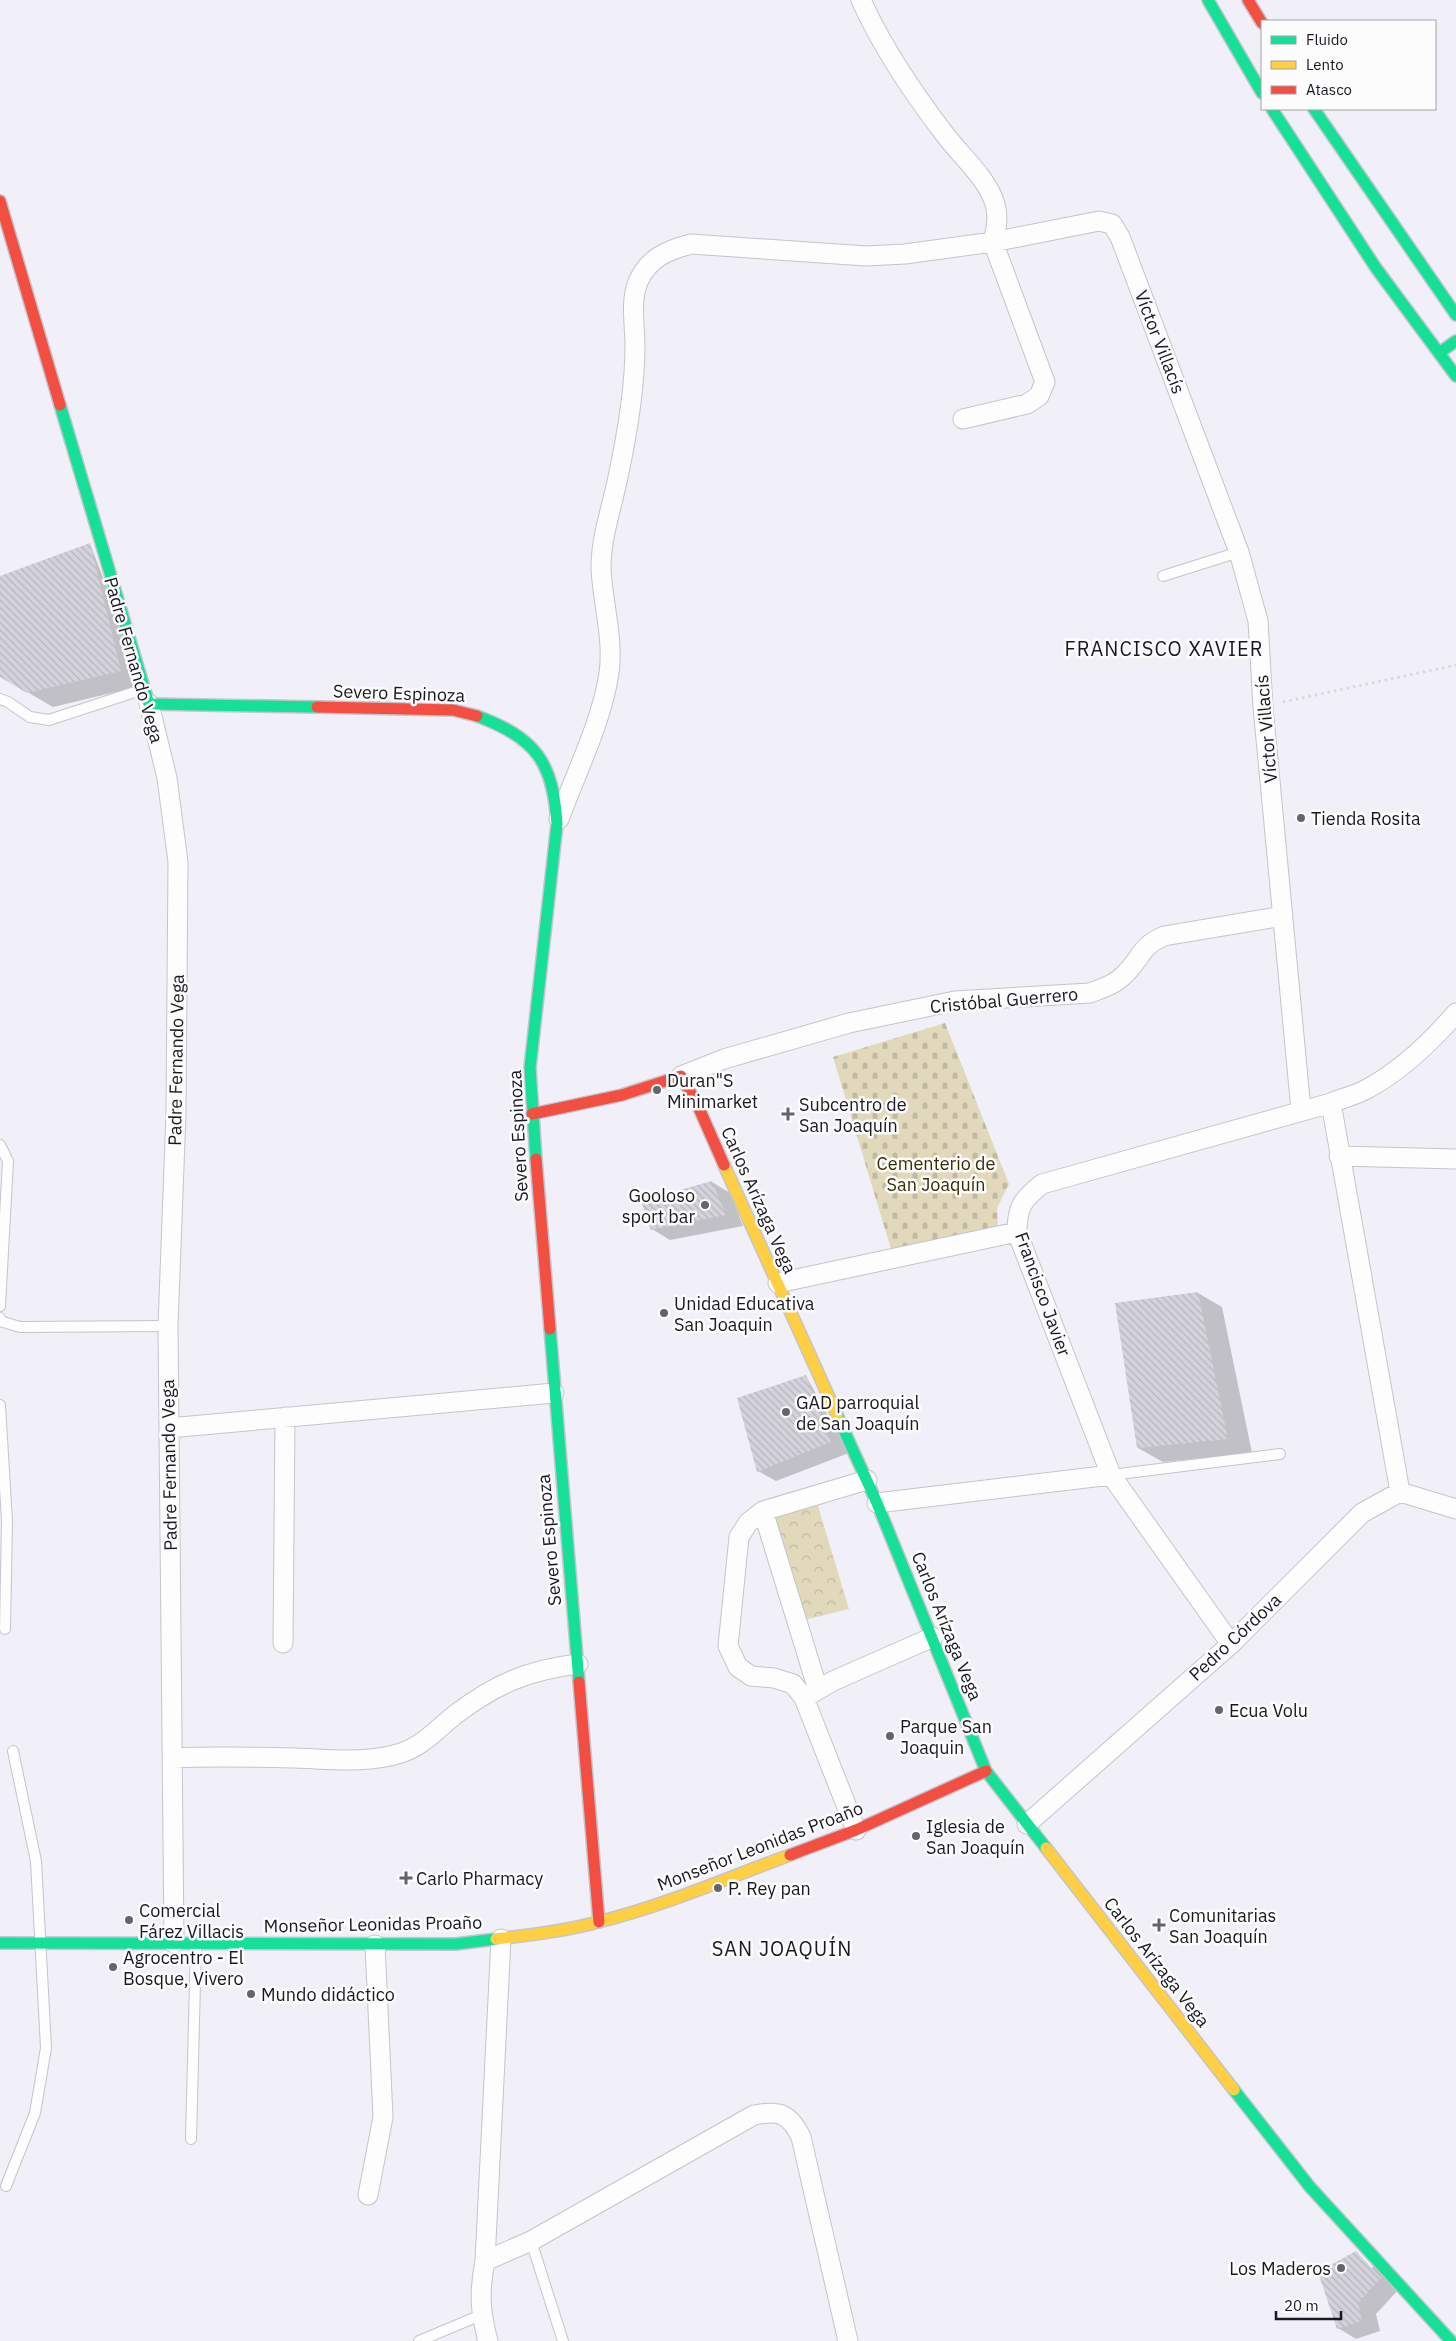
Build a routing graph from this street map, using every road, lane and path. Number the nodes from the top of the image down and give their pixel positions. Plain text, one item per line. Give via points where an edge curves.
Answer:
1 (860, 0) edge
2 (1208, 0) edge
3 (1248, 0) edge
4 (1261, 21) edge
5 (1261, 91) edge
6 (1273, 110) edge
7 (1315, 110) edge
8 (0, 201) edge
9 (993, 242) junction
10 (1419, 262) junction
11 (1447, 279) dead end
12 (1456, 315) edge
13 (1456, 341) edge
14 (1439, 353) junction
15 (1456, 376) edge
16 (963, 418) dead end
17 (1239, 552) junction
18 (1162, 576) dead end
19 (1456, 665) edge
20 (147, 697) junction
21 (0, 699) edge
22 (1263, 707) junction
23 (557, 824) junction
24 (1282, 916) junction
25 (1456, 1012) edge
26 (681, 1076) junction
27 (1331, 1103) junction
28 (1301, 1110) junction
29 (532, 1114) junction
30 (0, 1145) edge
31 (1339, 1156) junction
32 (1456, 1159) edge
33 (1017, 1232) junction
34 (778, 1283) junction
35 (0, 1306) edge
36 (0, 1320) edge
37 (168, 1326) junction
38 (554, 1392) junction
39 (0, 1405) edge
40 (285, 1417) junction
41 (169, 1428) junction
42 (1280, 1454) dead end
43 (1111, 1474) junction
44 (867, 1480) junction
45 (1400, 1492) junction
46 (877, 1502) junction
47 (1456, 1508) edge
48 (763, 1511) junction
49 (4, 1629) dead end
50 (933, 1637) junction
51 (283, 1643) dead end
52 (1231, 1644) junction
53 (578, 1664) junction
54 (811, 1694) junction
55 (13, 1752) dead end
56 (173, 1758) junction
57 (986, 1771) junction
58 (1027, 1824) junction
59 (856, 1830) junction
60 (599, 1922) junction
61 (501, 1939) junction
62 (0, 1943) edge
63 (41, 1943) junction
64 (174, 1943) junction
65 (196, 1943) junction
66 (375, 1945) junction
67 (191, 2139) dead end
68 (6, 2186) dead end
69 (368, 2195) dead end
70 (531, 2241) junction
71 (485, 2261) junction
72 (481, 2315) junction
73 (419, 2341) edge
74 (488, 2341) edge
75 (563, 2341) edge
76 (848, 2341) edge
77 (1451, 2341) edge

1 - 9 street via 896,67 986,184 995,205 998,224
2 - 5 street
3 - 4 street
6 - 14 street via 1376,268
7 - 10 street
8 - 20 street, Padre Fernando Vega
9 - 16 street via 1045,382 1040,396 1027,404
9 - 17 street, Víctor Villacís via 1099,220 1112,224 1120,237
9 - 23 street via 866,256 691,244 659,255 645,269 634,300 632,397 601,566 610,669 606,698
10 - 11 street
10 - 12 street
13 - 14 street
14 - 15 street
17 - 18 lane
17 - 22 street, Víctor Villacís via 1258,620
19 - 22 path
20 - 21 lane via 49,720 30,717
20 - 23 street, Severo Espinoza via 453,710 483,716 516,732 544,763 553,783
20 - 37 street, Padre Fernando Vega via 166,778 178,862 176,1113
22 - 24 street, Víctor Villacís
23 - 29 street, Severo Espinoza via 530,1068
24 - 26 street, Cristóbal Guerrero via 1164,936 1139,953 1125,975 1110,986 1090,993 955,1001 840,1025 724,1059
24 - 28 street, Víctor Villacís
25 - 27 street, Francisco Javier via 1400,1068 1366,1089
26 - 29 street via 622,1095
26 - 34 street, Carlos Arízaga Vega via 698,1106
27 - 28 street, Francisco Javier
27 - 31 street
28 - 33 street, Francisco Javier via 1042,1184 1025,1198 1017,1214
29 - 38 street, Severo Espinoza
30 - 35 lane via 8,1161
31 - 32 street
31 - 45 street
33 - 34 street
33 - 43 street, Francisco Javier
34 - 44 street, Carlos Arízaga Vega
36 - 37 lane via 20,1326
37 - 41 street, Padre Fernando Vega
38 - 40 street
38 - 53 street, Severo Espinoza
39 - 49 lane via 7,1521
40 - 41 street
40 - 51 street
41 - 56 street, Padre Fernando Vega
42 - 43 lane
43 - 46 street
43 - 52 street, Francisco Javier
44 - 46 street, Carlos Arízaga Vega
44 - 48 street
45 - 47 street
45 - 52 street, Pedro Córdova via 1362,1513
46 - 50 street, Carlos Arízaga Vega
48 - 54 street
48 - 54 street via 748,1523 739,1537 728,1646 738,1667 751,1676 774,1678
50 - 54 street
50 - 57 street, Carlos Arízaga Vega
52 - 58 street, Pedro Córdova
53 - 56 street via 516,1677 456,1714 426,1740 401,1753 364,1760 226,1756
53 - 60 street, Severo Espinoza
54 - 59 street
55 - 63 lane via 36,1861
56 - 64 street, Padre Fernando Vega
57 - 58 street, Carlos Arízaga Vega
57 - 59 street, Monseñor Leonidas Proaño
58 - 77 street, Carlos Arízaga Vega via 1310,2186
59 - 60 street, Monseñor Leonidas Proaño via 671,1899
60 - 61 street, Monseñor Leonidas Proaño
61 - 66 street, Monseñor Leonidas Proaño via 456,1944
61 - 71 street
62 - 63 street, Monseñor Leonidas Proaño
63 - 64 street, Monseñor Leonidas Proaño
63 - 68 lane via 46,2048 35,2113
64 - 65 street, Monseñor Leonidas Proaño
65 - 66 street, Monseñor Leonidas Proaño
65 - 67 lane
66 - 69 street via 383,2117
70 - 71 street
70 - 75 lane
70 - 76 street via 754,2115 784,2114 795,2124 800,2137
71 - 72 street via 480,2289
72 - 73 lane
72 - 74 street

